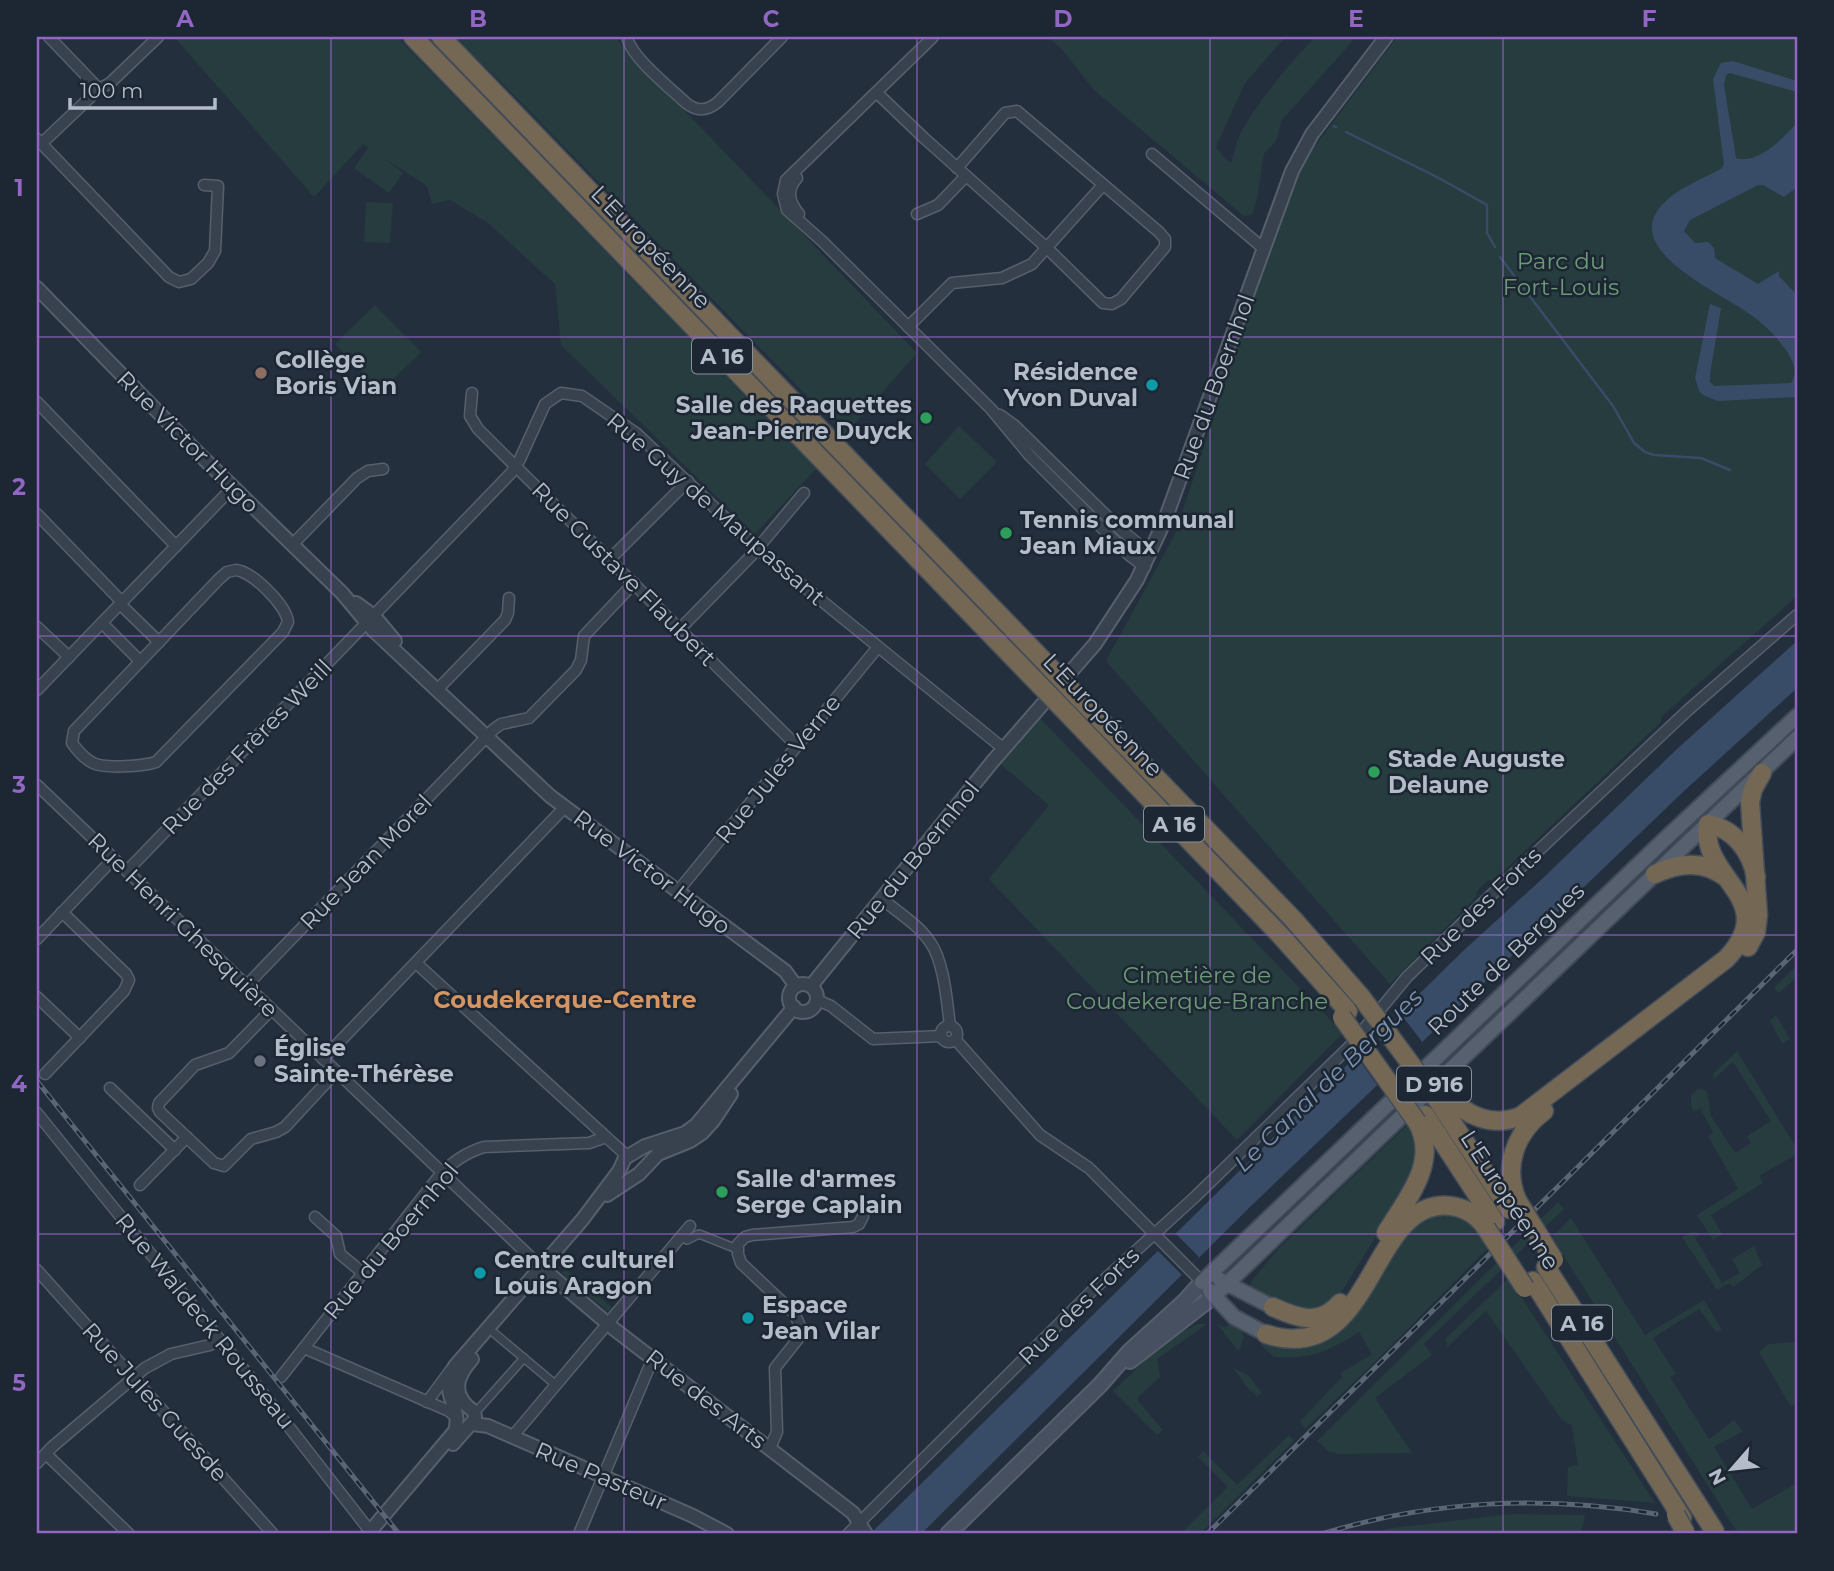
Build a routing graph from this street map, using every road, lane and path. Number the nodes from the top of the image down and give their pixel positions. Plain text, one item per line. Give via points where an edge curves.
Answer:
1 (49, 37) edge
2 (158, 37) edge
3 (413, 37) edge
4 (440, 37) edge
5 (627, 37) edge
6 (933, 37) edge
7 (1386, 37) edge
8 (778, 38) edge
9 (99, 89) junction
10 (877, 93) junction
11 (39, 141) edge
12 (1152, 154) dead end
13 (957, 168) junction
14 (966, 176) junction
15 (1103, 185) junction
16 (204, 186) dead end
17 (918, 214) dead end
18 (1263, 248) junction
19 (1048, 249) junction
20 (37, 288) edge
21 (908, 327) junction
22 (472, 393) dead end
23 (37, 402) edge
24 (991, 409) junction
25 (516, 466) junction
26 (383, 469) dead end
27 (688, 481) junction
28 (233, 487) junction
29 (804, 493) dead end
30 (37, 514) edge
31 (292, 545) junction
32 (176, 546) junction
33 (758, 549) junction
34 (1151, 554) junction
35 (610, 559) junction
36 (1144, 567) junction
37 (634, 583) junction
38 (509, 598) dead end
39 (121, 603) junction
40 (1797, 615) edge
41 (371, 620) junction
42 (102, 623) junction
43 (37, 627) edge
44 (680, 629) junction
45 (159, 642) junction
46 (878, 647) junction
47 (69, 657) junction
48 (140, 661) junction
49 (439, 688) junction
50 (37, 690) edge
51 (1795, 718) edge
52 (487, 735) junction
53 (1797, 738) edge
54 (797, 746) junction
55 (1004, 749) junction
56 (1762, 774) junction
57 (37, 785) edge
58 (565, 807) junction
59 (1708, 824) junction
60 (1664, 840) junction
61 (113, 859) junction
62 (127, 871) junction
63 (1655, 874) junction
64 (1756, 877) junction
65 (1732, 882) junction
66 (678, 891) junction
67 (881, 898) junction
68 (62, 912) junction
69 (37, 939) edge
70 (416, 962) junction
71 (246, 986) junction
72 (796, 986) junction
73 (811, 986) junction
74 (37, 997) edge
75 (817, 1000) junction
76 (793, 1007) junction
77 (271, 1010) junction
78 (950, 1026) junction
79 (942, 1036) junction
80 (80, 1038) junction
81 (955, 1039) junction
82 (756, 1053) junction
83 (323, 1059) junction
84 (336, 1072) junction
85 (45, 1074) dead end
86 (110, 1088) dead end
87 (1442, 1097) junction
88 (37, 1113) edge
89 (1421, 1119) junction
90 (187, 1137) junction
91 (606, 1137) junction
92 (175, 1150) junction
93 (626, 1159) junction
94 (643, 1167) junction
95 (442, 1173) junction
96 (633, 1177) junction
97 (140, 1185) dead end
98 (1513, 1205) junction
99 (863, 1216) dead end
100 (315, 1217) dead end
101 (582, 1220) junction
102 (1491, 1225) junction
103 (690, 1226) dead end
104 (681, 1236) junction
105 (1159, 1237) junction
106 (737, 1249) junction
107 (542, 1268) junction
108 (37, 1270) edge
109 (362, 1272) junction
110 (1197, 1276) junction
111 (1228, 1283) junction
112 (1214, 1296) junction
113 (1273, 1307) joint
114 (608, 1324) junction
115 (494, 1333) junction
116 (1266, 1334) joint
117 (220, 1340) junction
118 (304, 1348) junction
119 (524, 1358) junction
120 (653, 1358) junction
121 (455, 1366) junction
122 (281, 1377) dead end
123 (133, 1378) junction
124 (556, 1385) junction
125 (1100, 1385) junction
126 (427, 1402) junction
127 (457, 1417) junction
128 (472, 1417) junction
129 (512, 1437) junction
130 (769, 1448) junction
131 (46, 1454) junction
132 (37, 1463) edge
133 (603, 1477) junction
134 (384, 1516) junction
135 (1681, 1522) edge
136 (864, 1530) edge
137 (1718, 1532) edge
138 (369, 1533) edge
139 (129, 1534) edge
140 (273, 1534) edge
141 (579, 1534) edge
142 (727, 1534) edge
143 (848, 1534) edge
144 (948, 1534) edge
145 (1693, 1534) edge

1 - 9 street
2 - 9 street
3 - 89 highway, L'Européenne / A 16, bridge via 1313,970
4 - 87 highway, L'Européenne / A 16, bridge via 1366,996
5 - 8 street via 636,54 696,109 718,102
6 - 10 street
7 - 18 street, Rue du Boernhol via 1307,141
9 - 11 street
10 - 13 street
10 - 21 street via 786,191 795,210 821,241
11 - 16 street via 169,277 182,282 191,279 215,251 218,186
12 - 18 street
13 - 14 street
13 - 15 street via 1011,111 1020,113
14 - 17 street via 938,205
14 - 19 street
15 - 19 street
15 - 19 street via 1165,239 1162,252 1124,297 1109,304 1100,301
18 - 34 street, Rue du Boernhol
19 - 21 street via 1007,277 950,285
20 - 28 street, Rue Victor Hugo
21 - 24 street
22 - 25 street, Rue Gustave Flaubert via 472,420
23 - 32 street
24 - 34 street via 1014,425
24 - 36 street via 1034,460
25 - 27 street, Rue Guy de Maupassant via 545,404 569,393 585,398 636,433
25 - 35 street, Rue Gustave Flaubert
25 - 41 street, Rue Guy de Maupassant
26 - 31 street via 356,478
27 - 33 street, Rue Guy de Maupassant
27 - 35 street
28 - 31 street, Rue Victor Hugo
28 - 32 street
29 - 33 street
30 - 39 street
31 - 41 street, Rue Victor Hugo
32 - 39 street
33 - 44 street
33 - 46 street, Rue Guy de Maupassant
34 - 36 street, Rue du Boernhol
35 - 37 street, Rue Gustave Flaubert
36 - 55 street, Rue du Boernhol via 1095,644
37 - 44 street, Rue Gustave Flaubert
37 - 52 street via 584,636 576,670 529,718 501,724
38 - 49 street via 505,620
39 - 42 street
39 - 45 street
40 - 105 street, Rue des Forts via 1687,711 1487,899 1402,982 1349,1047
41 - 49 street, Rue Victor Hugo
41 - 62 street, Rue des Frères Weill
42 - 47 street
42 - 48 street
43 - 47 street
44 - 54 street, Rue Gustave Flaubert
45 - 48 street
45 - 48 street via 233,570 250,575 287,615 283,632 159,760 146,765 92,762 74,746 72,734
46 - 54 street, Rue Jules Verne
46 - 55 street, Rue Guy de Maupassant
47 - 50 street
49 - 52 street, Rue Victor Hugo
51 - 59 main road via 1720,800
51 - 60 main road, Route de Bergues / D 916
52 - 58 street, Rue Victor Hugo
52 - 71 street, Rue Jean Morel
53 - 56 main road, Route de Bergues / D 916
54 - 66 street, Rue Jules Verne
55 - 67 street, Rue du Boernhol
56 - 59 main road, Route de Bergues / D 916
56 - 64 highway via 1750,802
57 - 61 street, Rue Henri Ghesquière
58 - 66 street, Rue Victor Hugo
58 - 70 street
59 - 60 main road via 1689,827
59 - 63 main road, Route de Bergues / D 916
59 - 64 highway via 1740,842 1751,857
59 - 65 highway via 1709,848
60 - 110 main road, Route de Bergues / D 916
61 - 62 street, Rue Henri Ghesquière
61 - 68 street
62 - 71 street, Rue Henri Ghesquière
63 - 65 highway via 1672,866 1698,865 1716,870
63 - 111 main road, Route de Bergues / D 916
64 - 98 highway via 1758,924 1746,950 1531,1122 1512,1157
65 - 87 highway via 1742,901 1745,923 1741,941 1732,952 1531,1110 1512,1119 1492,1121
66 - 72 street, Rue Victor Hugo via 785,971
67 - 73 street, Rue du Boernhol
67 - 78 street via 933,946
68 - 69 street
68 - 80 street via 129,980 126,989
70 - 83 street
70 - 91 street
71 - 77 street, Rue Henri Ghesquière
72 - 73 street
72 - 76 street via 790,995
73 - 75 street
74 - 80 street
75 - 76 street via 807,1011
75 - 79 street via 873,1039
76 - 82 street
77 - 83 street, Rue Henri Ghesquière
77 - 90 street via 229,1053 198,1063 159,1103 160,1112
78 - 79 street via 943,1029
78 - 81 street via 957,1032
79 - 81 street via 947,1041
80 - 85 street
81 - 105 street via 1042,1136 1089,1168
82 - 93 street via 694,1128 645,1146
82 - 94 street via 709,1126 693,1139 660,1152
83 - 84 street, Rue Henri Ghesquière
84 - 90 street via 282,1129 253,1138 224,1166
84 - 95 street, Rue Henri Ghesquière
86 - 92 street
87 - 98 highway, L'Européenne / A 16
88 - 117 street, Rue Waldeck Rousseau
89 - 102 highway, L'Européenne / A 16
89 - 113 highway via 1426,1149 1418,1180 1338,1306 1324,1316 1307,1319
90 - 92 street
91 - 93 street
91 - 95 street, Rue du Boernhol via 589,1143 484,1147 461,1157
92 - 97 street
93 - 94 street via 639,1157
93 - 96 street via 626,1175
93 - 101 street
94 - 96 street
95 - 107 street, Rue Henri Ghesquière
95 - 109 street, Rue du Boernhol
96 - 101 street via 607,1194
98 - 137 highway, L'Européenne / A 16
99 - 106 street via 853,1227 749,1235
100 - 109 street via 336,1236 340,1254
101 - 107 street
102 - 116 highway via 1459,1208 1423,1211 1403,1226 1352,1305 1335,1323 1297,1339
102 - 135 highway, L'Européenne / A 16 via 1602,1391
103 - 104 street
104 - 106 street via 687,1240 699,1234
104 - 114 street
105 - 110 street
105 - 136 street, Rue des Forts via 1094,1289
106 - 130 street via 742,1264 801,1325 800,1334 775,1368 777,1432
107 - 114 street, Rue des Arts
107 - 115 street via 537,1282
107 - 121 street
108 - 123 street, Rue Jules Guesde
109 - 118 street, Rue du Boernhol
110 - 111 main road
110 - 112 main road
110 - 125 main road, Route de Bergues / D 916 via 1184,1302
111 - 112 main road, Route de Bergues / D 916
111 - 113 main road
112 - 116 main road via 1237,1319
112 - 125 main road, Route de Bergues / D 916
114 - 120 street, Rue des Arts
114 - 124 street
115 - 119 street
115 - 128 street via 459,1377 460,1393
117 - 123 street via 171,1353
117 - 138 street, Rue Waldeck Rousseau
118 - 122 street, Rue du Boernhol
118 - 126 street
119 - 124 street
119 - 128 street
120 - 130 street, Rue des Arts
120 - 133 street
121 - 126 street
121 - 127 street via 447,1387
123 - 131 street
123 - 140 street, Rue Jules Guesde
124 - 129 street
125 - 144 main road, Route de Bergues / D 916
126 - 127 street
127 - 128 street via 461,1408
127 - 134 street via 454,1433
128 - 129 street, Rue Pasteur
128 - 134 street
129 - 133 street, Rue Pasteur
130 - 136 street, Rue des Arts via 853,1513
131 - 132 street
131 - 139 street
133 - 141 street
133 - 142 street, Rue Pasteur
134 - 138 street
135 - 145 highway, L'Européenne / A 16, bridge
136 - 143 street, Rue des Forts

